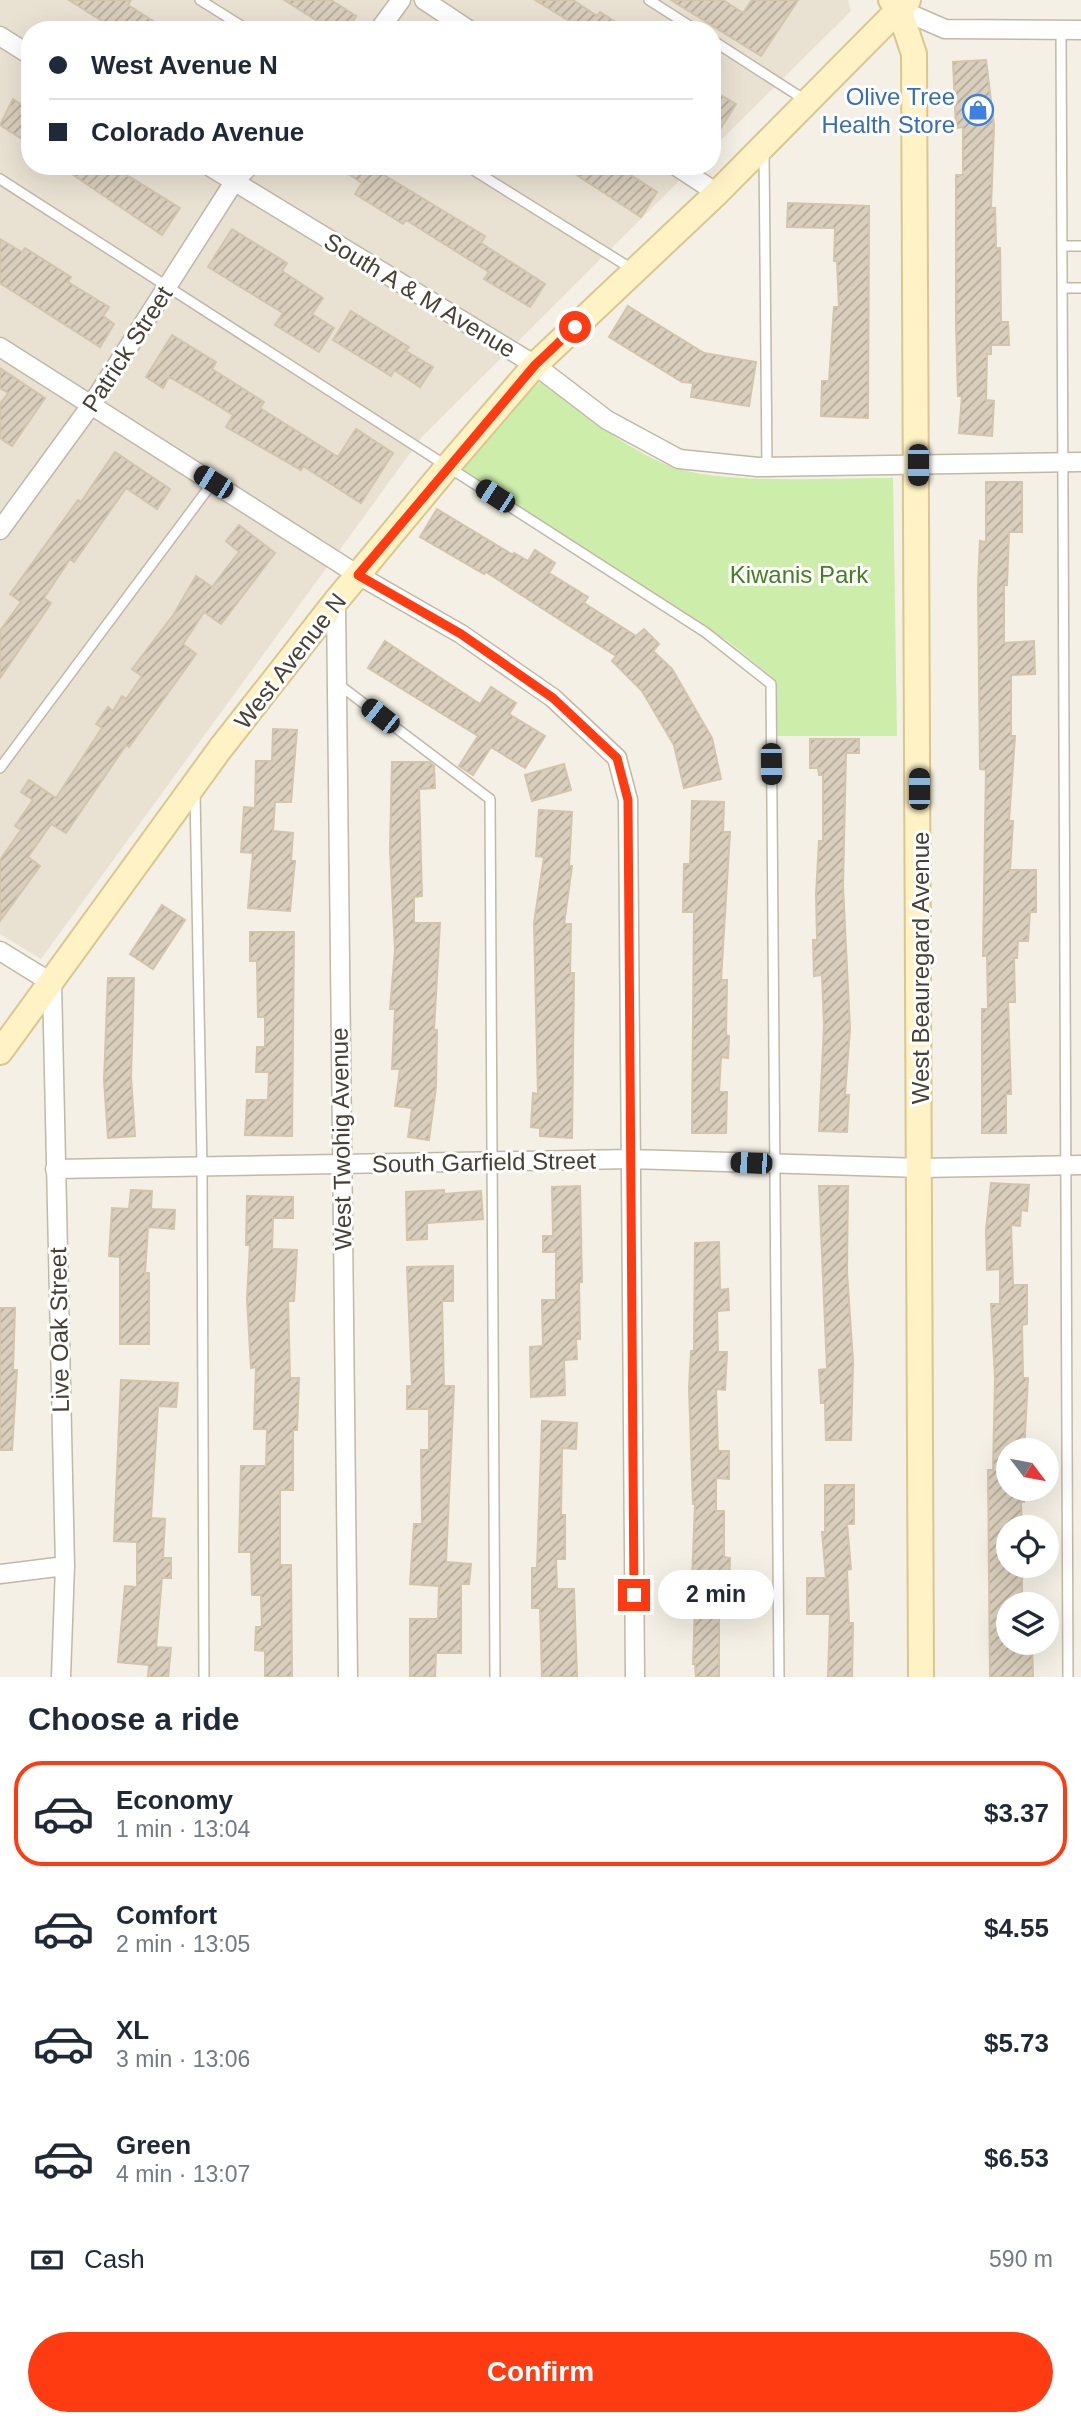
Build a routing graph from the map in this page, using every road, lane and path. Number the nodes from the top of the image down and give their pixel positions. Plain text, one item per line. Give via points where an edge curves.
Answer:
1 (200, 0) edge
2 (401, 0) edge
3 (424, 0) edge
4 (649, 0) edge
5 (899, 3) edge
6 (234, 21) edge
7 (386, 21) edge
8 (456, 21) edge
9 (682, 21) edge
10 (1061, 30) junction
11 (1081, 30) edge
12 (0, 36) edge
13 (721, 46) edge
14 (21, 49) edge
15 (807, 101) junction
16 (764, 146) junction
17 (223, 175) edge
18 (241, 175) edge
19 (481, 175) edge
20 (690, 175) edge
21 (0, 179) edge
22 (234, 182) junction
23 (717, 193) junction
24 (1062, 246) junction
25 (1081, 246) edge
26 (635, 271) junction
27 (167, 287) junction
28 (1062, 288) junction
29 (1081, 288) edge
30 (0, 347) edge
31 (535, 365) junction
32 (92, 404) junction
33 (1072, 463) edge
34 (918, 465) junction
35 (448, 466) junction
36 (768, 467) junction
37 (213, 482) junction
38 (0, 530) edge
39 (358, 575) junction
40 (336, 601) junction
41 (337, 682) junction
42 (0, 768) edge
43 (195, 784) junction
44 (0, 951) edge
45 (52, 983) junction
46 (0, 1052) edge
47 (631, 1159) junction
48 (492, 1162) junction
49 (775, 1163) junction
50 (341, 1165) junction
51 (1073, 1165) edge
52 (202, 1167) junction
53 (920, 1168) junction
54 (55, 1169) junction
55 (65, 1566) junction
56 (0, 1574) edge
57 (61, 1677) edge
58 (205, 1677) edge
59 (348, 1677) edge
60 (495, 1677) edge
61 (635, 1677) edge
62 (779, 1677) edge
63 (921, 1677) edge
64 (1068, 1677) edge

1 - 6 lane
2 - 7 street
3 - 8 street
4 - 9 lane
5 - 10 street via 945,29
5 - 15 street, West Avenue N
5 - 34 street, West Beauregard Avenue via 914,54
10 - 11 street
10 - 24 lane
12 - 14 street
13 - 15 lane
15 - 16 street, West Avenue N
16 - 23 street, West Avenue N
16 - 36 lane
17 - 22 street, South A & M Avenue
18 - 22 street, Patrick Street
19 - 26 lane
20 - 23 street
21 - 27 lane
22 - 27 street, Patrick Street
22 - 31 street, South A & M Avenue
23 - 26 street, West Avenue N
24 - 25 lane
24 - 28 lane
26 - 31 street, West Avenue N
27 - 32 street, Patrick Street
27 - 35 lane
28 - 29 lane
28 - 33 lane
30 - 32 street
31 - 35 street, West Avenue N
31 - 36 street, South A & M Avenue via 607,420 679,458
32 - 37 street
32 - 38 street, Patrick Street
33 - 34 street, South A & M Avenue
33 - 51 lane
34 - 36 street, South A & M Avenue
34 - 53 street, West Beauregard Avenue
35 - 39 street, West Avenue N
35 - 49 lane via 705,632 771,684
37 - 39 street
37 - 42 lane
39 - 40 street, West Avenue N
39 - 47 street via 461,634 543,691 617,758 628,800
40 - 41 street, West Twohig Avenue
40 - 43 street, West Avenue N
41 - 48 lane via 490,799
41 - 50 street, West Twohig Avenue
43 - 45 street, West Avenue N
43 - 52 lane
44 - 45 street
45 - 46 street, West Avenue N
45 - 54 street, Live Oak Street
47 - 48 street, South Garfield Street
47 - 49 street, South Garfield Street
47 - 61 street
48 - 50 street, South Garfield Street
48 - 60 lane
49 - 53 street, South Garfield Street
49 - 62 lane
50 - 52 street, South Garfield Street
50 - 59 street, West Twohig Avenue
51 - 53 street, South Garfield Street
51 - 64 lane
52 - 54 street, South Garfield Street
52 - 58 lane
53 - 63 street, West Beauregard Avenue
54 - 55 street, Live Oak Street
55 - 56 street
55 - 57 street, Live Oak Street

